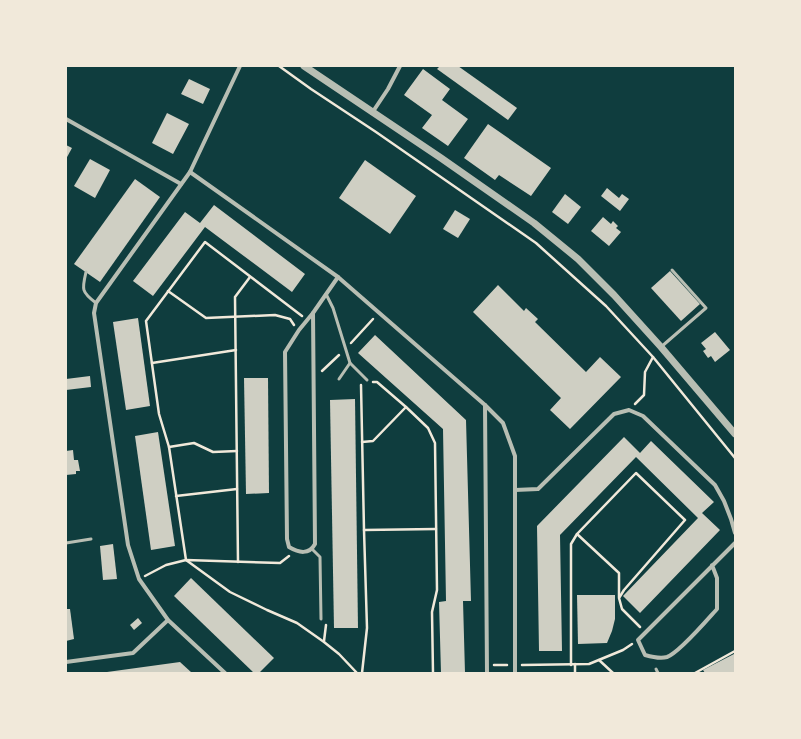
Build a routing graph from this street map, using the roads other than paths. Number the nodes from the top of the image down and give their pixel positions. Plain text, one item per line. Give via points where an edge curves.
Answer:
1 (240, 66) edge
2 (304, 66) edge
3 (400, 66) edge
4 (372, 112) junction
5 (66, 119) edge
6 (190, 172) junction
7 (181, 184) junction
8 (672, 270) dead end
9 (86, 272) dead end
10 (338, 277) junction
11 (326, 294) junction
12 (96, 303) junction
13 (313, 313) junction
14 (661, 347) junction
15 (350, 363) junction
16 (339, 379) dead end
17 (367, 380) road end
18 (485, 405) junction
19 (735, 434) edge
20 (515, 490) junction
21 (735, 533) edge
22 (91, 539) dead end
23 (66, 543) edge
24 (735, 543) edge
25 (312, 549) junction
26 (712, 566) junction
27 (320, 619) road end
28 (168, 620) junction
29 (66, 662) edge
30 (656, 669) dead end
31 (225, 673) edge
32 (487, 673) edge
33 (515, 673) edge
34 (658, 673) edge

1 - 6 street
2 - 4 street
3 - 4 street
4 - 14 street via 534,223 578,259 614,294
5 - 7 street
6 - 7 street
6 - 10 street
7 - 12 street
8 - 14 lane via 706,308
9 - 12 lane via 83,285 86,296
10 - 11 street
10 - 18 street
11 - 13 street
11 - 15 lane via 333,308
12 - 28 street via 94,313 128,545 139,579
13 - 25 street via 315,544
13 - 25 street via 285,352 287,539 289,547 296,552 307,552
14 - 19 street
15 - 16 lane
15 - 17 lane
18 - 20 street via 503,423 515,456
18 - 32 street
20 - 21 street via 538,489 614,414 629,410 643,416 715,485 724,501
20 - 33 street
22 - 23 lane
24 - 26 street
25 - 27 lane via 320,557
26 - 26 street via 717,578 717,609 668,657 646,655 638,640
28 - 29 street via 133,653
28 - 31 street
30 - 34 lane

